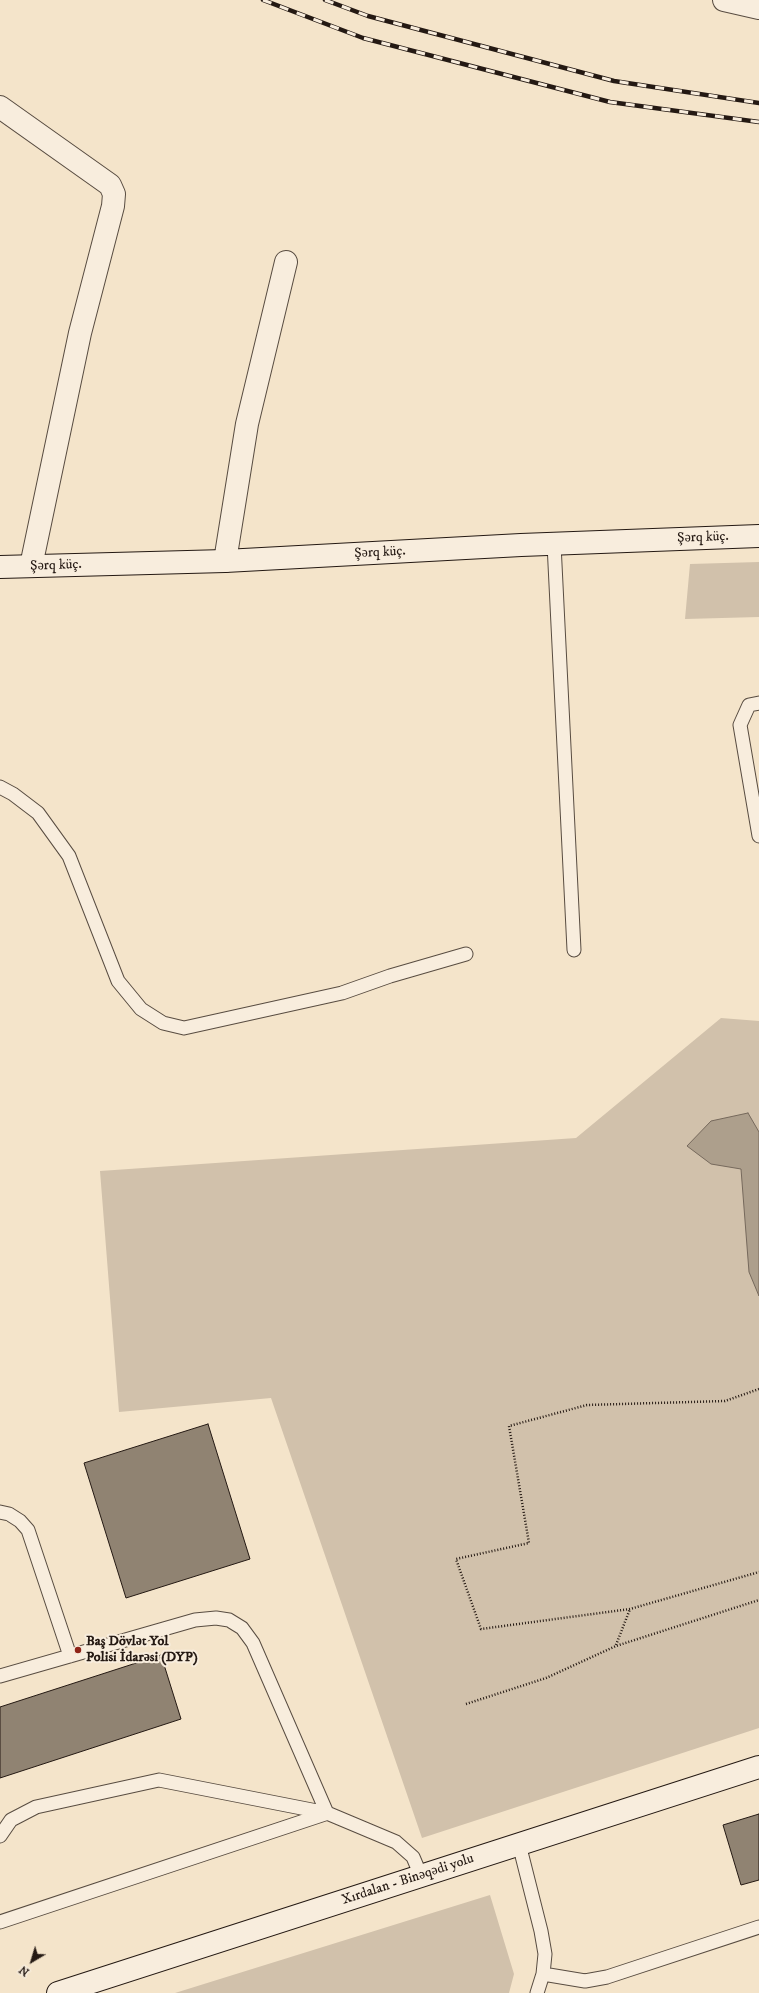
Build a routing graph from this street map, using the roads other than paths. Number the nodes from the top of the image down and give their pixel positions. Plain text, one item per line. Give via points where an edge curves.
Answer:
1 (724, 0) edge
2 (759, 8) edge
3 (0, 107) edge
4 (286, 262) dead end
5 (759, 536) edge
6 (554, 544) junction
7 (225, 561) junction
8 (31, 566) junction
9 (0, 567) edge
10 (759, 703) edge
11 (0, 787) edge
12 (759, 836) edge
13 (574, 950) dead end
14 (466, 954) dead end
15 (0, 1512) edge
16 (70, 1656) junction
17 (0, 1676) edge
18 (759, 1767) edge
19 (327, 1814) junction
20 (0, 1836) edge
21 (519, 1844) junction
22 (421, 1876) junction
23 (0, 1922) edge
24 (759, 1927) edge
25 (543, 1974) junction
26 (58, 1993) edge
27 (537, 1993) edge

1 - 2 street
3 - 8 street via 110,185 114,194 80,333
4 - 7 street via 247,424
5 - 6 street, Şərq küç.
6 - 7 street, Şərq küç.
6 - 13 lane
7 - 8 street, Şərq küç.
8 - 9 street, Şərq küç.
10 - 12 lane via 749,705 740,725
11 - 14 lane via 38,813 69,856 118,981 141,1009 163,1023 184,1028 342,993
15 - 16 lane via 20,1521 28,1530
16 - 17 lane
16 - 19 lane via 195,1620 216,1618 236,1624 253,1643
18 - 21 street, Xırdalan - Binəqədi yolu
19 - 20 lane via 158,1780 36,1807 11,1820
19 - 22 lane via 396,1842 413,1857
19 - 23 lane
21 - 22 street, Xırdalan - Binəqədi yolu
21 - 25 lane via 541,1931 545,1954
22 - 26 street, Xırdalan - Binəqədi yolu
24 - 25 lane via 606,1977 585,1981
25 - 27 lane

